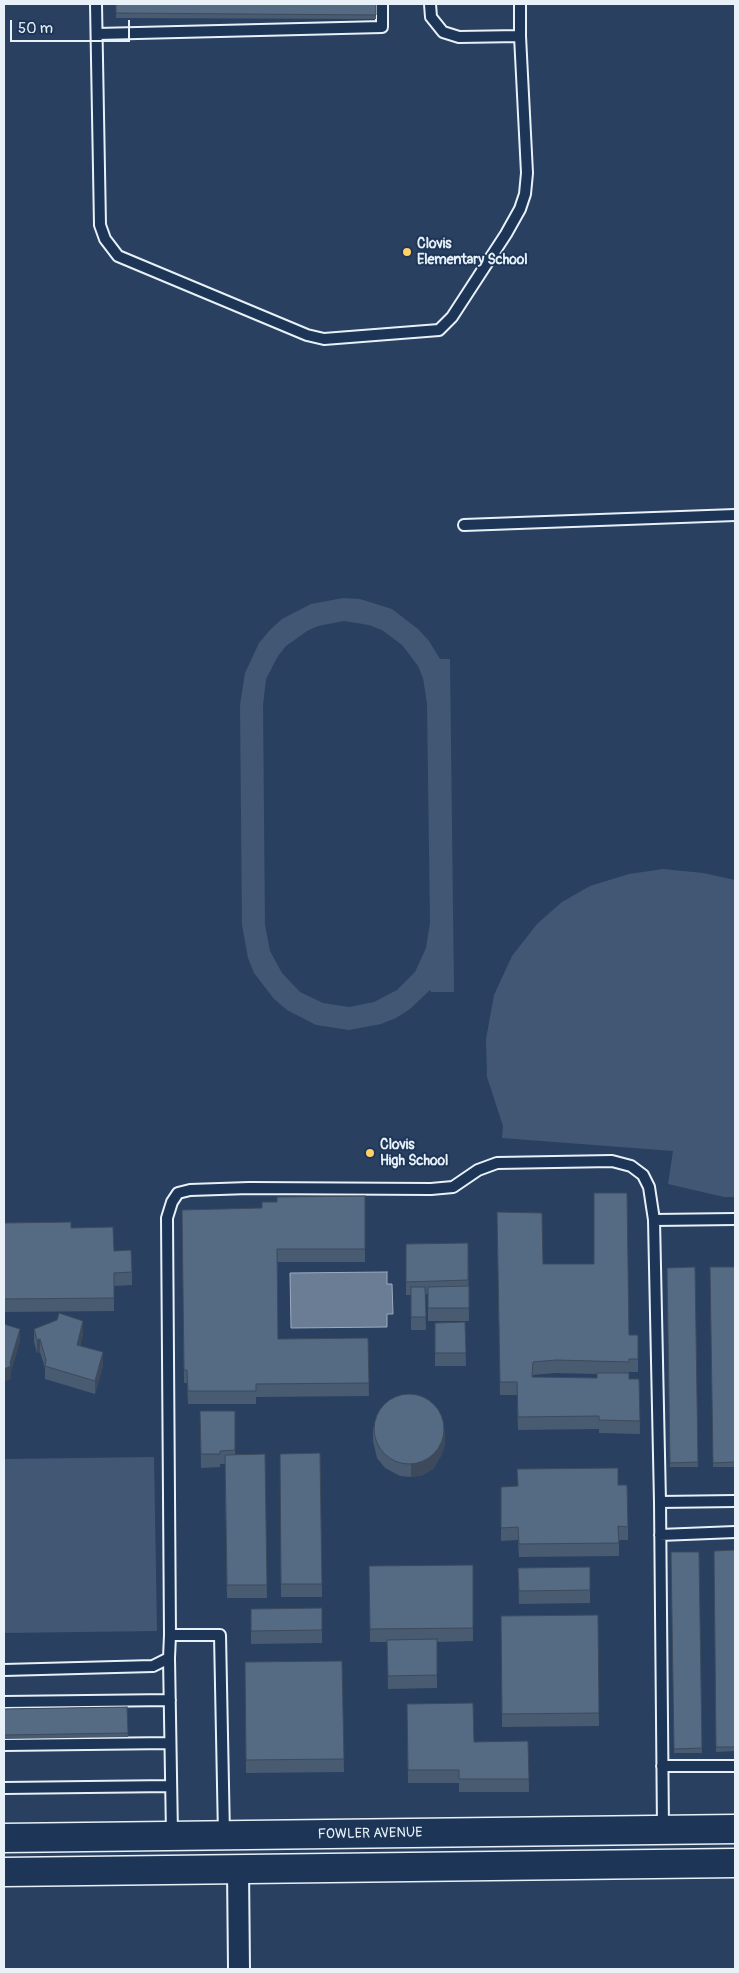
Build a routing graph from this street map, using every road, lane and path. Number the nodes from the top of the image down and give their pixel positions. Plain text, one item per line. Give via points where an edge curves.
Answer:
1 (96, 4) edge
2 (382, 4) edge
3 (430, 4) edge
4 (520, 4) edge
5 (97, 34) junction
6 (520, 36) junction
7 (735, 515) edge
8 (464, 525) dead end
9 (735, 1219) edge
10 (654, 1220) junction
11 (735, 1501) edge
12 (660, 1502) junction
13 (735, 1532) edge
14 (660, 1535) junction
15 (170, 1635) junction
16 (170, 1658) junction
17 (4, 1670) edge
18 (170, 1700) junction
19 (4, 1702) edge
20 (170, 1743) junction
21 (4, 1745) edge
22 (662, 1766) junction
23 (735, 1766) edge
24 (171, 1786) junction
25 (4, 1788) edge
26 (735, 1829) edge
27 (663, 1830) junction
28 (468, 1833) junction
29 (172, 1836) junction
30 (224, 1836) junction
31 (4, 1838) edge
32 (4, 1859) edge
33 (735, 1863) edge
34 (238, 1869) junction
35 (4, 1872) edge
36 (239, 1969) edge

1 - 5 lane
2 - 5 lane via 382,27
3 - 6 lane via 431,17 443,32 460,38
4 - 6 lane
5 - 6 lane via 100,226 105,239 118,256 307,335 324,338 439,330 452,317 506,234 520,209 527,173
7 - 8 lane
9 - 10 lane
10 - 12 lane
10 - 15 lane via 649,1188 643,1175 631,1166 612,1161 497,1163 478,1170 453,1188 249,1188 178,1193 167,1218
11 - 12 lane
12 - 14 lane
13 - 14 lane
14 - 22 lane
15 - 16 lane
15 - 30 lane via 220,1635
16 - 17 lane via 153,1666
16 - 18 lane
18 - 19 lane
18 - 20 lane
20 - 21 lane
20 - 24 lane
22 - 23 lane
22 - 27 lane
24 - 25 lane
24 - 29 lane
26 - 27 main road, FOWLER AVENUE
27 - 28 main road, FOWLER AVENUE
28 - 30 main road, FOWLER AVENUE
28 - 34 main road via 375,1848 256,1850 247,1854
29 - 30 main road, FOWLER AVENUE
29 - 31 main road, FOWLER AVENUE
30 - 32 main road via 210,1851 197,1855
33 - 34 main road
34 - 35 main road
34 - 36 street

